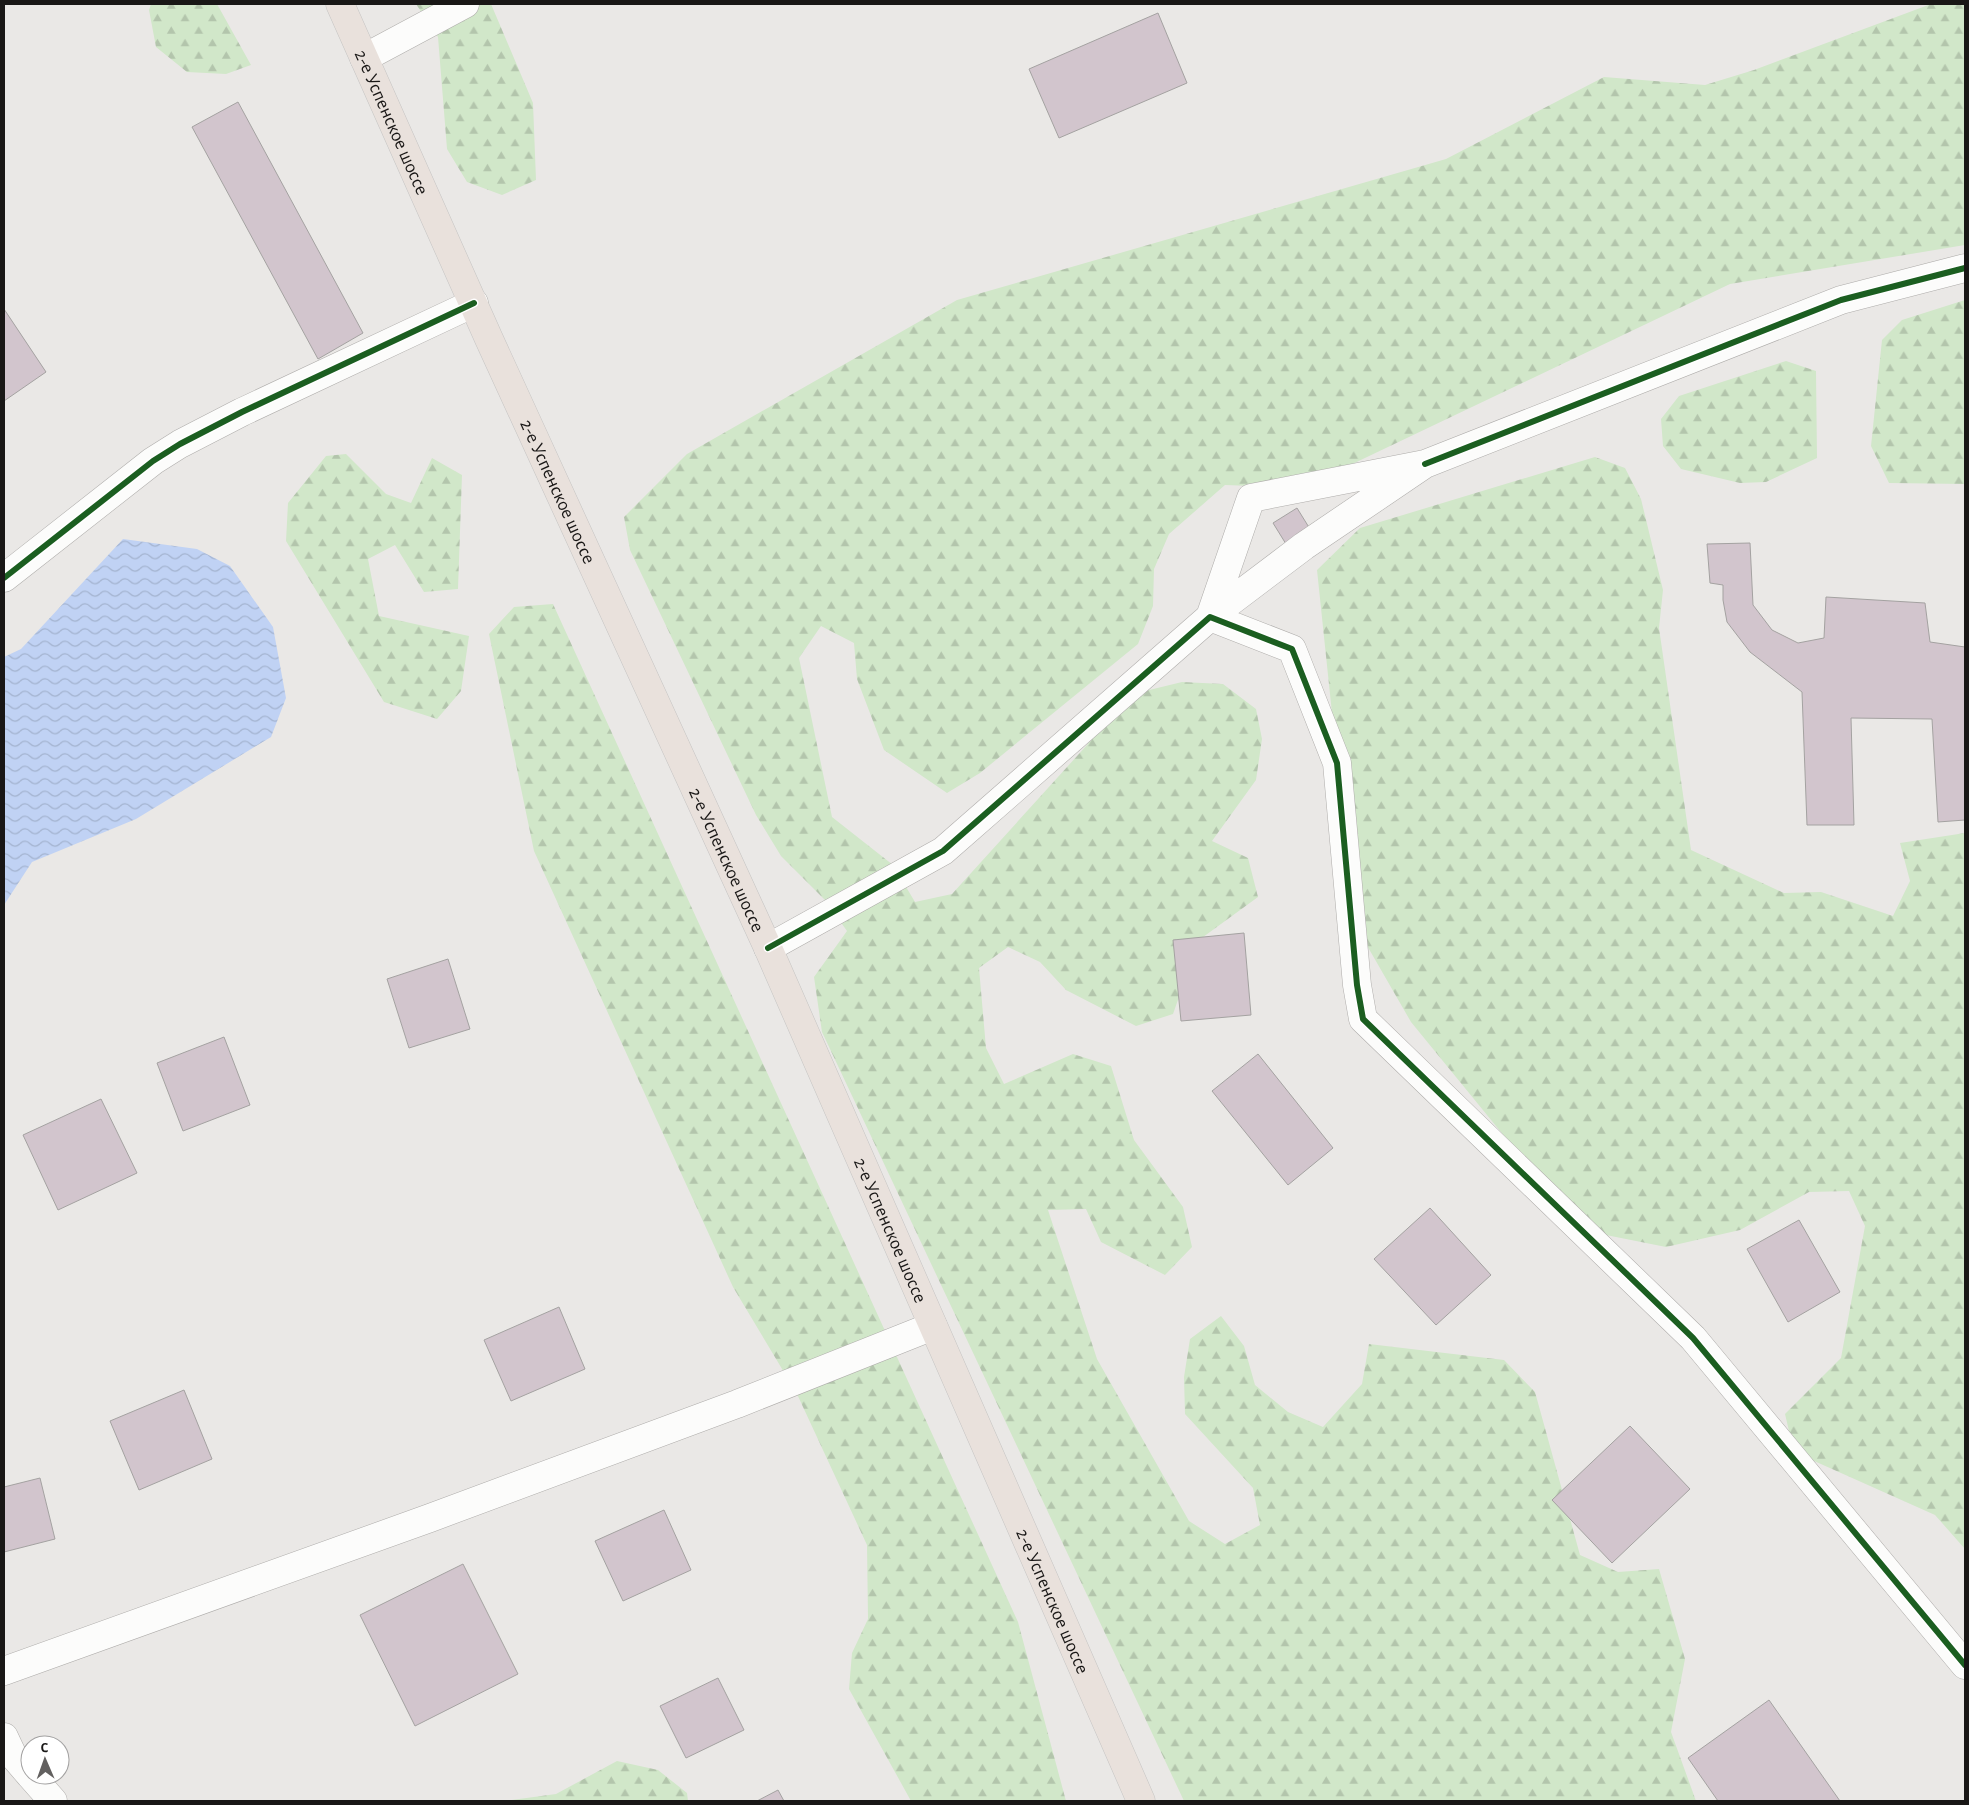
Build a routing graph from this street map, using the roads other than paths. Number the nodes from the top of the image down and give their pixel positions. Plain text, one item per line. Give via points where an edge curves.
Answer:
1 (340, 4) edge
2 (465, 4) edge
3 (364, 58) junction
4 (1965, 268) edge
5 (474, 303) junction
6 (1426, 464) junction
7 (4, 578) edge
8 (1210, 617) junction
9 (768, 948) junction
10 (933, 1326) junction
11 (1965, 1666) edge
12 (4, 1670) edge
13 (4, 1737) edge
14 (20, 1763) edge
15 (39, 1785) edge
16 (53, 1801) edge
17 (1141, 1801) edge

1 - 3 main road, 2-е Успенское шоссе
2 - 3 street
3 - 5 main road, 2-е Успенское шоссе
4 - 6 street via 1841,300
5 - 7 street via 234,415 180,444
5 - 9 main road, 2-е Успенское шоссе
6 - 8 street via 1304,546
6 - 8 street via 1251,498
8 - 9 street via 942,851
8 - 11 street via 1292,649 1337,763 1356,985 1362,1019 1693,1338
9 - 10 main road, 2-е Успенское шоссе
10 - 12 street via 737,1404
10 - 17 main road, 2-е Успенское шоссе
13 - 14 street
15 - 16 street

